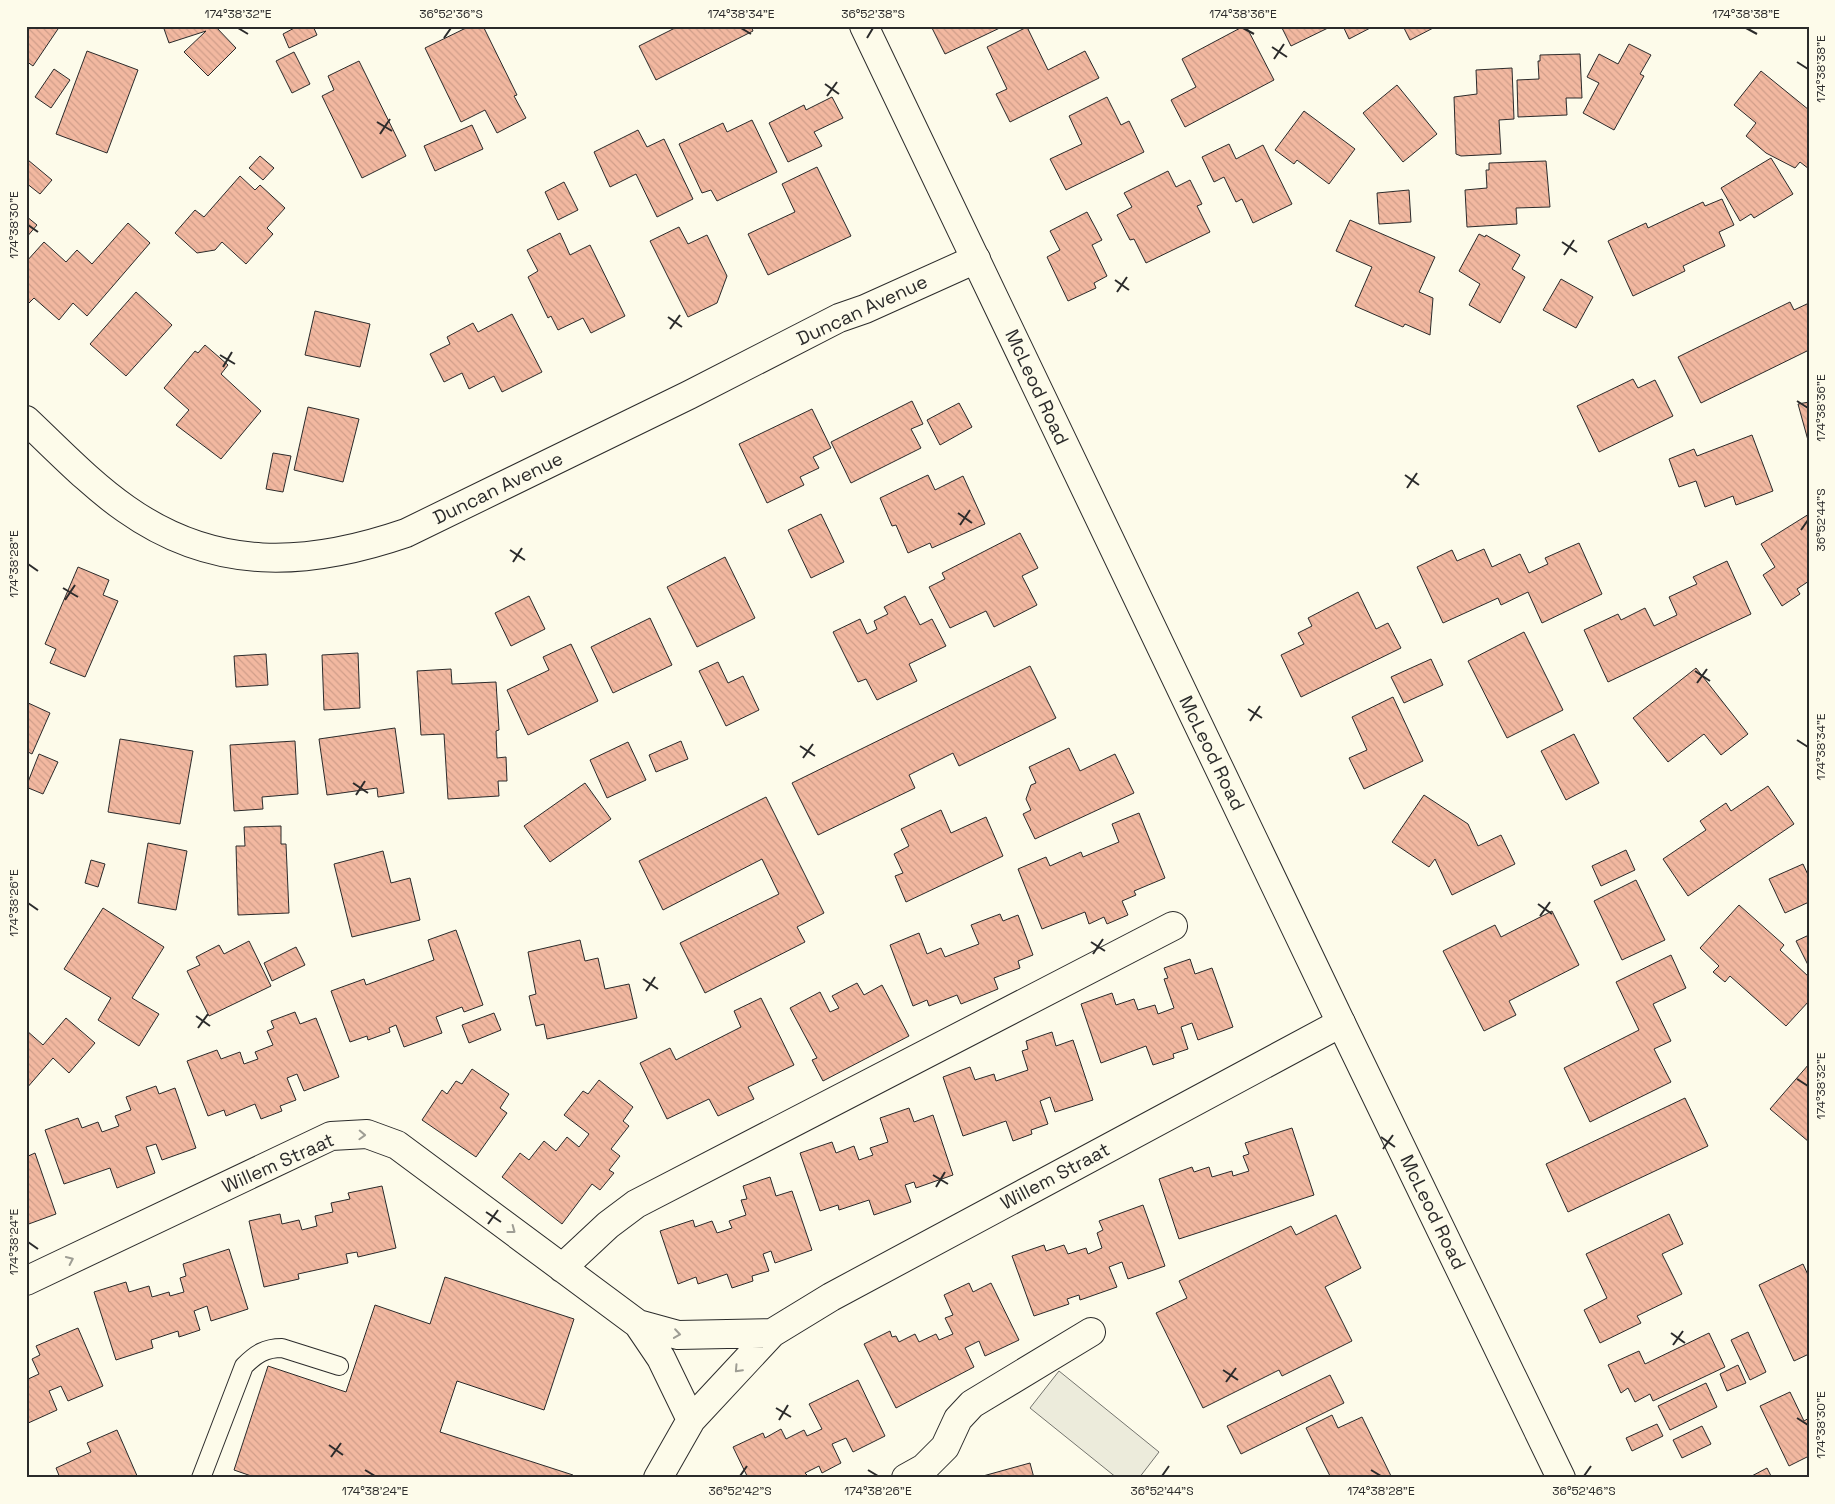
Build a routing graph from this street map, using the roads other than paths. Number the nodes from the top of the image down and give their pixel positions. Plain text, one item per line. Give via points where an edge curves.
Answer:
1 (864, 26) edge
2 (976, 259) junction
3 (26, 420) edge
4 (1173, 926) dead end
5 (1341, 1023) junction
6 (562, 1268) junction
7 (26, 1281) edge
8 (638, 1324) junction
9 (1091, 1332) dead end
10 (772, 1333) junction
11 (338, 1366) dead end
12 (691, 1420) junction
13 (201, 1478) edge
14 (658, 1478) edge
15 (906, 1478) edge
16 (1562, 1478) edge

1 - 2 street, McLeod Road
2 - 3 street, Duncan Avenue via 838,318 689,395 406,533 365,547 322,556 276,558 232,555 175,537 126,509
2 - 5 street, McLeod Road
4 - 6 street via 636,1204
5 - 10 street, Willem Straat via 831,1297
5 - 16 street, McLeod Road
7 -> 6 street, Willem Straat via 331,1136 367,1134 397,1145
6 - 8 street, Willem Straat
8 -> 10 street, Willem Straat via 678,1335
8 - 12 street, Willem Straat via 661,1358
9 - 15 street via 972,1404 958,1420 945,1447 924,1468
10 -> 12 street, Willem Straat
11 - 13 lane via 282,1348 257,1353 244,1366
12 - 14 street, Willem Straat

